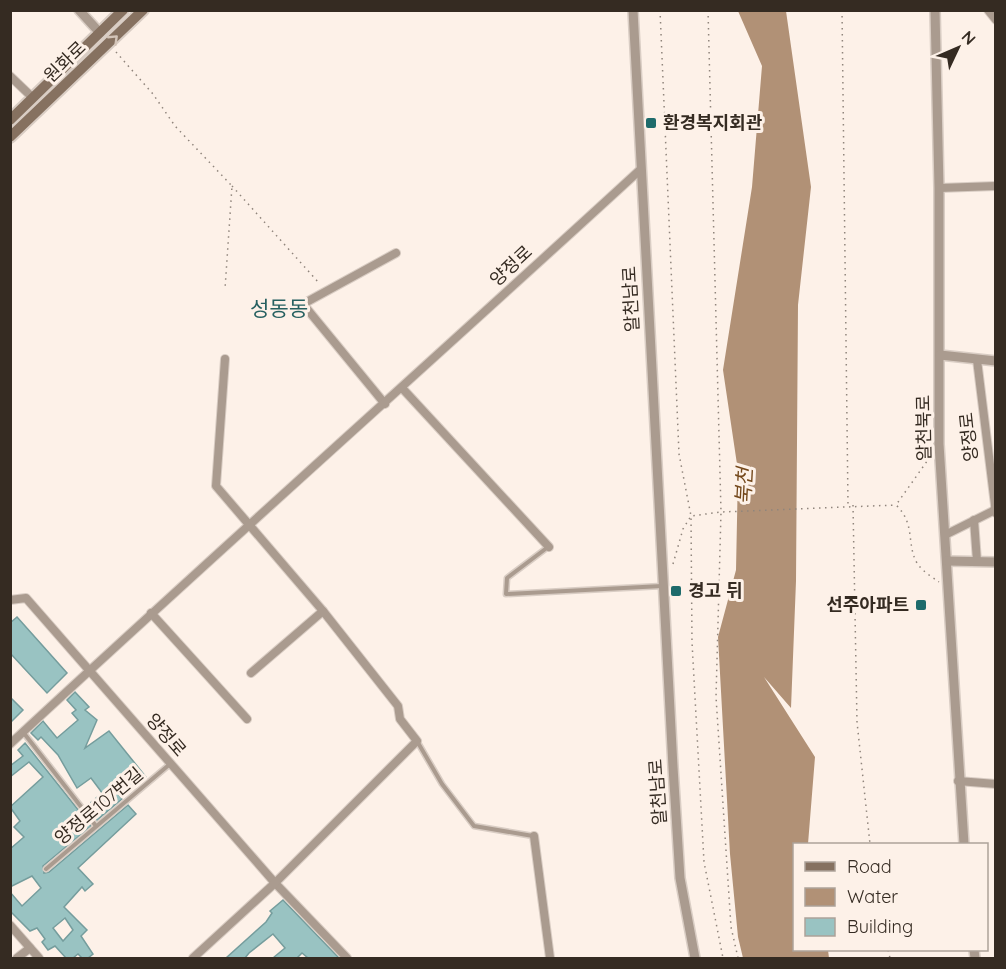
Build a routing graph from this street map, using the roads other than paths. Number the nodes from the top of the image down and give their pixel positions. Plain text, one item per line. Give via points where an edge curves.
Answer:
1 (79, 10) edge
2 (123, 10) edge
3 (143, 10) edge
4 (633, 10) edge
5 (935, 10) edge
6 (988, 10) edge
7 (996, 20) edge
8 (99, 33) junction
9 (10, 76) edge
10 (33, 98) junction
11 (10, 120) edge
12 (10, 137) edge
13 (641, 169) junction
14 (996, 186) edge
15 (939, 188) junction
16 (396, 253) dead end
17 (940, 355) junction
18 (225, 359) dead end
19 (977, 360) junction
20 (996, 361) edge
21 (402, 388) junction
22 (385, 404) junction
23 (995, 510) edge
24 (974, 520) junction
25 (248, 524) junction
26 (945, 535) junction
27 (549, 547) joint
28 (947, 561) junction
29 (976, 561) junction
30 (996, 562) edge
31 (662, 586) junction
32 (10, 600) edge
33 (323, 611) junction
34 (151, 613) junction
35 (89, 671) junction
36 (251, 673) dead end
37 (247, 719) dead end
38 (23, 732) junction
39 (417, 741) junction
40 (10, 744) edge
41 (170, 764) junction
42 (958, 781) junction
43 (996, 784) edge
44 (96, 826) junction
45 (534, 836) joint
46 (964, 843) edge
47 (46, 869) dead end
48 (275, 883) junction
49 (10, 925) edge
50 (30, 948) junction
51 (17, 958) edge
52 (39, 958) edge
53 (193, 958) edge
54 (347, 958) edge
55 (550, 958) edge
56 (695, 958) edge

1 - 8 street
2 - 8 main road, 원화로
12 -> 3 main road, 원화로
4 - 13 street, 알천남로
5 - 15 street, 알천북로
6 - 7 street
8 - 10 main road, 원화로
9 - 10 street
10 - 11 main road, 원화로
13 - 21 street, 양정로
13 - 31 street, 알천남로
14 - 15 street
15 - 17 street, 알천북로
16 - 22 street via 303,304
17 - 19 street
17 - 26 street, 알천북로 via 939,444
18 - 25 street via 216,486
19 - 20 street
19 - 23 street, 양정로
21 - 22 street, 양정로
21 - 27 street
22 - 25 street, 양정로
23 - 24 street
24 - 26 street
24 - 29 street
25 - 33 street
25 - 34 street, 양정로
26 - 28 street, 알천북로
27 - 31 lane via 507,578 506,594
28 - 29 street
28 - 42 street, 알천북로
29 - 30 street
31 - 56 street, 알천남로 via 680,878
32 - 35 street via 26,598
33 - 36 street
33 - 39 street via 398,706 400,719
34 - 35 street, 양정로
34 - 37 street
35 - 38 street
35 - 41 street, 양정로
38 - 40 street
38 - 44 lane
39 - 45 lane via 442,784 474,826
39 - 48 street
41 - 44 lane, 양정로107번길
41 - 48 street, 양정로
42 - 43 street
42 - 46 street, 알천북로
44 - 47 lane, 양정로107번길
45 - 55 street
48 - 53 street
48 - 54 street, 양정로
49 - 50 street
50 - 51 street
50 - 52 street

